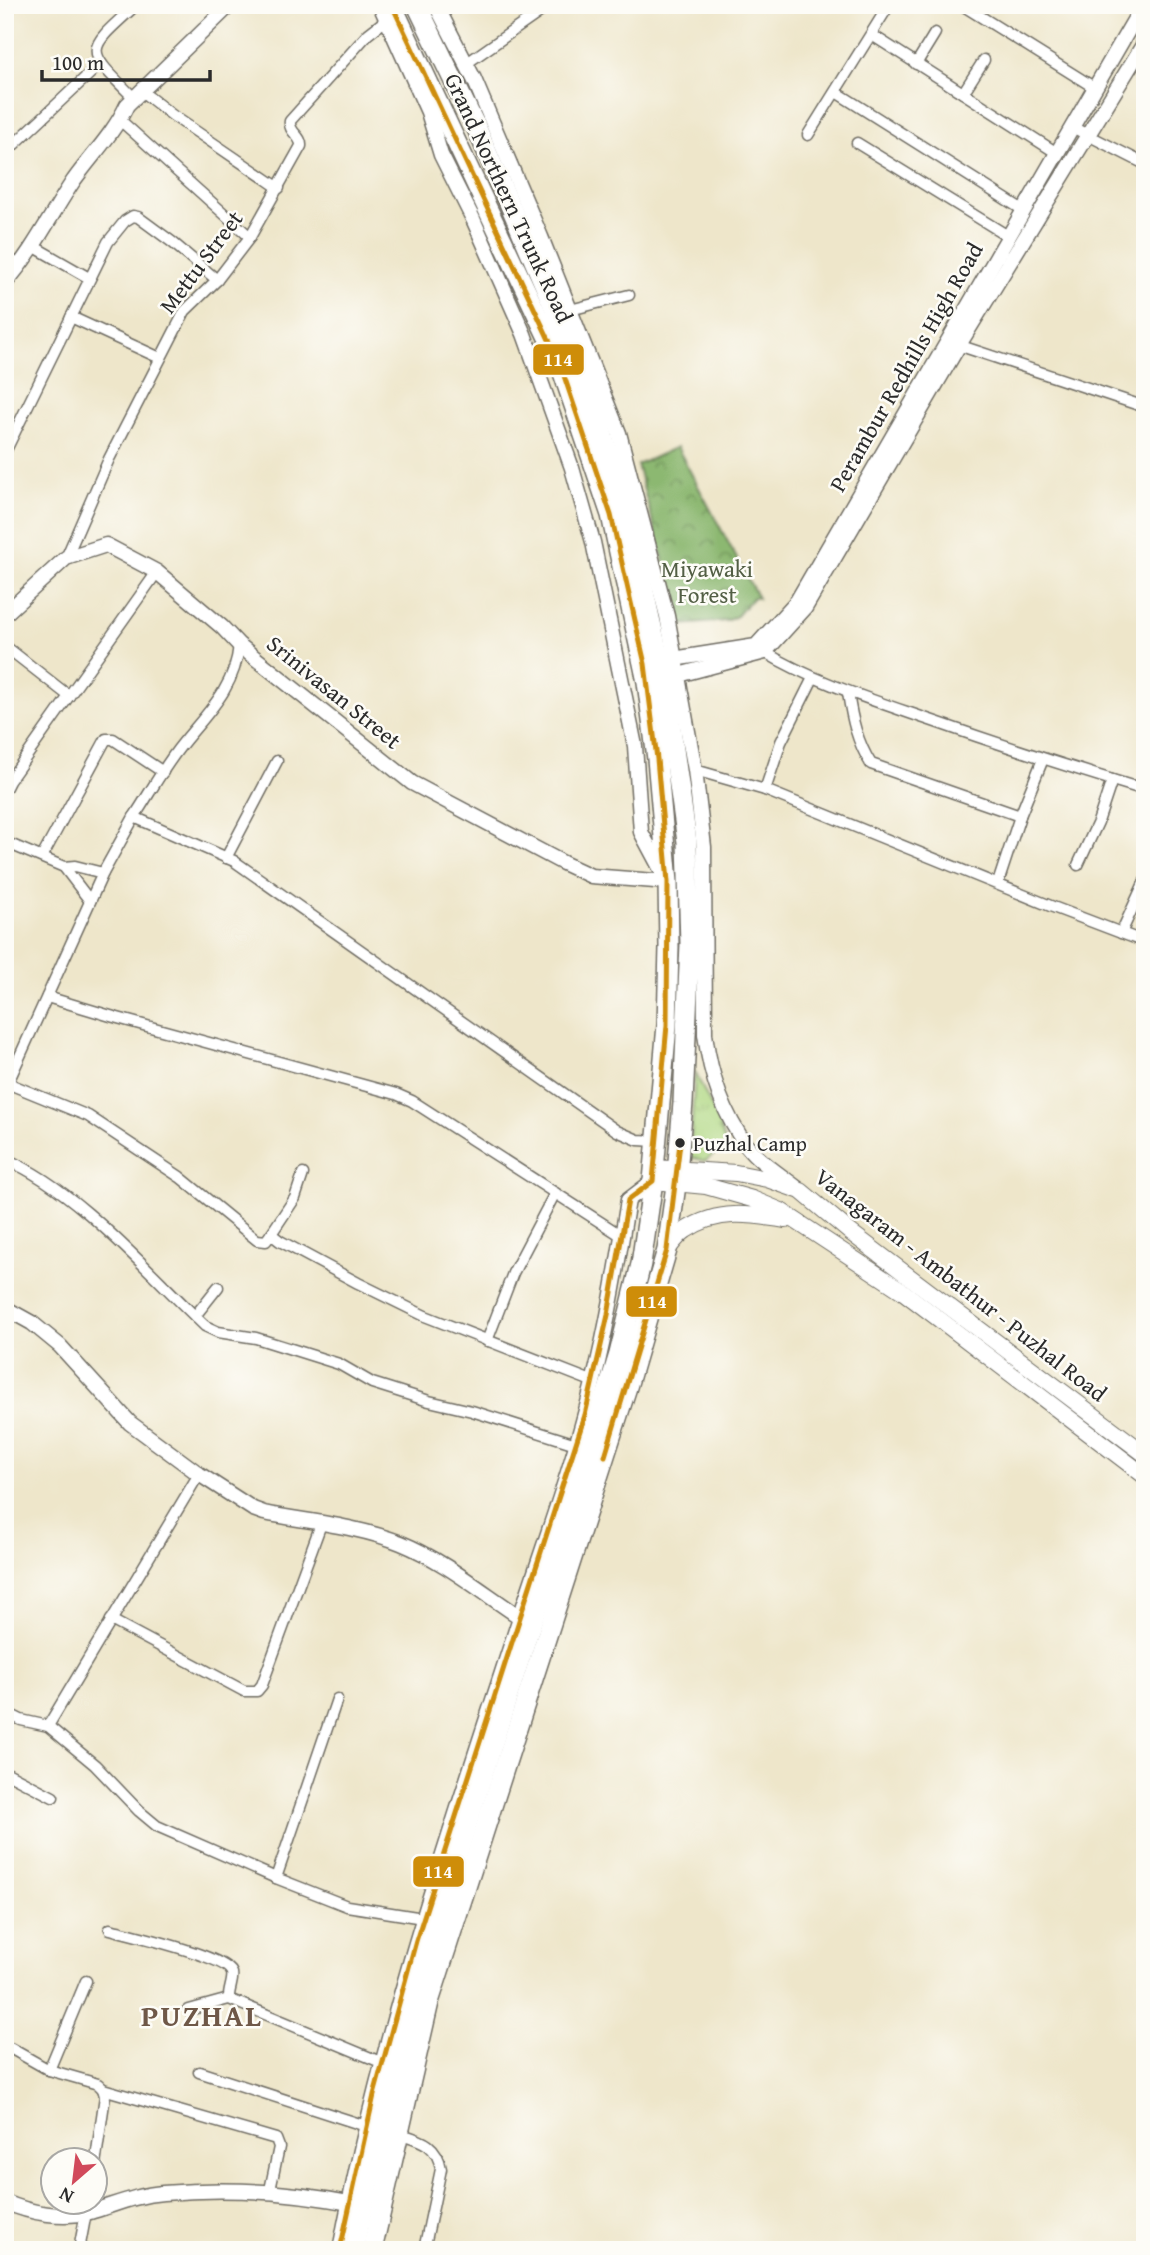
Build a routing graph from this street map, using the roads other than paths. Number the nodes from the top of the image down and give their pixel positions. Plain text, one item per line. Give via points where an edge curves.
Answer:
1 (9, 5) edge
2 (136, 5) edge
3 (230, 5) edge
4 (380, 5) edge
5 (417, 5) edge
6 (436, 5) edge
7 (550, 5) edge
8 (889, 5) edge
9 (962, 5) edge
10 (1143, 5) edge
11 (5, 10) edge
12 (390, 10) edge
13 (935, 33) dead end
14 (872, 35) junction
15 (1145, 42) edge
16 (984, 60) dead end
17 (467, 63) junction
18 (100, 64) junction
19 (916, 64) junction
20 (1095, 88) junction
21 (836, 92) junction
22 (963, 93) junction
23 (137, 94) junction
24 (120, 120) junction
25 (1072, 127) junction
26 (808, 135) dead end
27 (1088, 135) junction
28 (857, 143) dead end
29 (5, 153) edge
30 (1057, 153) junction
31 (1145, 164) edge
32 (279, 188) junction
33 (1023, 210) junction
34 (1008, 236) junction
35 (250, 237) junction
36 (33, 246) junction
37 (5, 256) edge
38 (20, 266) junction
39 (89, 278) junction
40 (217, 280) junction
41 (5, 283) edge
42 (629, 295) dead end
43 (570, 310) junction
44 (71, 317) junction
45 (952, 343) junction
46 (160, 358) junction
47 (1145, 407) edge
48 (5, 452) edge
49 (66, 558) junction
50 (157, 572) junction
51 (5, 614) edge
52 (239, 645) junction
53 (5, 646) edge
54 (760, 649) junction
55 (661, 670) junction
56 (813, 678) junction
57 (848, 693) junction
58 (69, 696) junction
59 (1044, 760) junction
60 (277, 761) dead end
61 (695, 770) junction
62 (163, 772) junction
63 (1112, 780) junction
64 (5, 789) edge
65 (765, 790) junction
66 (1145, 790) edge
67 (1020, 816) junction
68 (134, 817) junction
69 (5, 842) edge
70 (42, 857) junction
71 (226, 858) junction
72 (1078, 865) dead end
73 (64, 867) junction
74 (103, 873) junction
75 (1145, 881) edge
76 (668, 882) junction
77 (998, 883) junction
78 (90, 901) junction
79 (1121, 933) junction
80 (1145, 942) edge
81 (47, 997) junction
82 (7, 1080) edge
83 (656, 1141) junction
84 (5, 1159) edge
85 (303, 1174) dead end
86 (653, 1175) junction
87 (677, 1177) junction
88 (801, 1191) junction
89 (555, 1194) junction
90 (802, 1225) junction
91 (271, 1234) junction
92 (622, 1236) junction
93 (667, 1250) junction
94 (218, 1287) dead end
95 (5, 1308) edge
96 (195, 1316) junction
97 (487, 1341) junction
98 (594, 1382) junction
99 (576, 1444) junction
100 (1145, 1454) edge
101 (199, 1474) junction
102 (1145, 1476) edge
103 (321, 1524) junction
104 (520, 1617) junction
105 (111, 1620) junction
106 (337, 1699) dead end
107 (5, 1712) edge
108 (48, 1726) junction
109 (5, 1772) edge
110 (53, 1797) dead end
111 (276, 1878) junction
112 (423, 1918) junction
113 (110, 1929) dead end
114 (86, 1981) dead end
115 (229, 1999) junction
116 (189, 2010) dead end
117 (9, 2048) dead end
118 (383, 2063) junction
119 (49, 2070) junction
120 (200, 2072) dead end
121 (103, 2089) junction
122 (366, 2126) junction
123 (398, 2133) junction
124 (98, 2146) edge
125 (270, 2190) junction
126 (5, 2202) edge
127 (108, 2203) edge
128 (364, 2206) junction
129 (38, 2212) edge
130 (85, 2216) edge
131 (79, 2250) edge
132 (340, 2250) edge
133 (353, 2250) edge
134 (372, 2250) edge
135 (424, 2250) edge

1 - 11 street
2 - 18 street via 97,44
3 - 23 street
4 - 12 street
5 - 55 highway, Grand Northern Trunk Road via 478,131 573,351 627,516
6 - 17 street, Vanagaram - Ambathur - Puzhal Road
7 - 17 street
8 - 14 street
9 - 20 street
10 - 20 street, Perambur Redhills High Road
12 - 32 street, Mettu Street via 290,121 302,142
12 - 55 highway, Grand Northern Trunk Road via 559,361
12 - 76 street via 441,155 524,334 572,468 593,542 635,746 641,832
13 - 19 street
14 - 19 street
14 - 21 street
15 - 27 street, Perambur Redhills High Road
16 - 22 street
17 - 43 street, Vanagaram - Ambathur - Puzhal Road
18 - 23 street
18 - 29 street
19 - 22 street
20 - 25 street, Perambur Redhills High Road
21 - 26 street
21 - 33 street
22 - 30 street
23 - 24 street
23 - 32 street
24 - 35 street
24 - 36 street
25 - 27 street
25 - 30 street, Perambur Redhills High Road
27 - 31 street
27 - 45 street, Perambur Redhills High Road
28 - 34 street
30 - 33 street, Perambur Redhills High Road
32 - 35 street, Mettu Street
33 - 34 street, Perambur Redhills High Road
34 - 45 street, Perambur Redhills High Road
35 - 40 street, Mettu Street
36 - 38 street
36 - 39 street
37 - 38 street
38 - 41 street
39 - 40 street via 108,242 125,220 134,216
39 - 44 street
40 - 46 street, Mettu Street via 185,311
42 - 43 street
43 - 55 street, Vanagaram - Ambathur - Puzhal Road via 619,433 667,616
44 - 46 street
44 - 48 street
45 - 47 street
45 - 54 street, Perambur Redhills High Road via 805,608
46 - 49 street, Mettu Street
49 - 50 street, Srinivasan Street via 106,544
49 - 51 street, Srinivasan Street
50 - 52 street, Srinivasan Street
50 - 58 street
52 - 62 street via 221,695
52 - 76 street, Srinivasan Street via 412,783 591,876
53 - 58 street
54 - 55 street
54 - 56 street
55 - 61 street, Vanagaram - Ambathur - Puzhal Road
55 - 76 highway, Grand Northern Trunk Road via 657,759
55 - 87 highway, Grand Northern Trunk Road via 687,842 690,931
56 - 57 street
56 - 65 street via 781,742
57 - 59 street
57 - 67 street via 852,722 872,764
58 - 64 street
59 - 63 street
59 - 67 street
60 - 71 street
61 - 65 street
61 - 88 street, Vanagaram - Ambathur - Puzhal Road via 704,847 708,1062 729,1117 748,1148
62 - 68 street
62 - 70 street via 113,739 106,739
63 - 66 street
63 - 72 street
65 - 77 street
67 - 77 street
68 - 71 street
68 - 74 street
69 - 70 street
70 - 73 street
71 - 83 street via 617,1131 638,1140
73 - 74 street
73 - 78 street
74 - 78 street
75 - 79 street
76 - 83 highway, Grand Northern Trunk Road via 667,1025
77 - 79 street
78 - 81 street
79 - 80 street
81 - 82 street
81 - 89 street via 396,1094
82 - 91 street via 88,1115 180,1177 257,1240 265,1241
83 - 86 highway, Grand Northern Trunk Road
84 - 96 street via 54,1187
85 - 91 street via 295,1198
86 - 87 main road
86 - 92 street via 628,1200
86 - 128 highway, Grand Northern Trunk Road via 641,1264 619,1354 414,1993
87 - 88 main road via 736,1173
87 - 90 main road via 752,1199
87 - 93 highway, Grand Northern Trunk Road
88 - 100 main road, Vanagaram - Ambathur - Puzhal Road
89 - 92 street
89 - 97 street via 513,1273
90 - 93 main road via 723,1214 684,1231
90 - 102 main road via 901,1290
91 - 97 street via 358,1283
92 - 98 street
93 - 123 highway, Grand Northern Trunk Road via 429,2002
94 - 96 street
95 - 101 street via 32,1322 130,1423
96 - 99 street via 218,1332 257,1338 339,1364 372,1383
97 - 98 street
98 - 99 street
99 - 104 street
101 - 103 street via 253,1509
101 - 105 street
103 - 104 street via 403,1544
103 - 105 street via 257,1691 244,1691
104 - 112 street
105 - 108 street
106 - 111 street
107 - 108 street
108 - 111 street via 157,1826
109 - 110 street
111 - 112 street via 346,1906
112 - 118 street
113 - 115 street via 196,1951 227,1967 232,1974
114 - 119 street
115 - 116 street
115 - 118 street
117 - 119 street
118 - 122 street
119 - 121 street
120 - 122 street
121 - 124 street
121 - 125 street via 276,2140 279,2147
122 - 128 street
123 - 128 highway, Grand Northern Trunk Road
123 - 135 street via 425,2142 439,2158 441,2169
125 - 127 street via 160,2193
125 - 128 street
126 - 129 street
128 - 132 street
128 - 133 highway, Grand Northern Trunk Road
128 - 134 highway, Grand Northern Trunk Road
130 - 131 street

